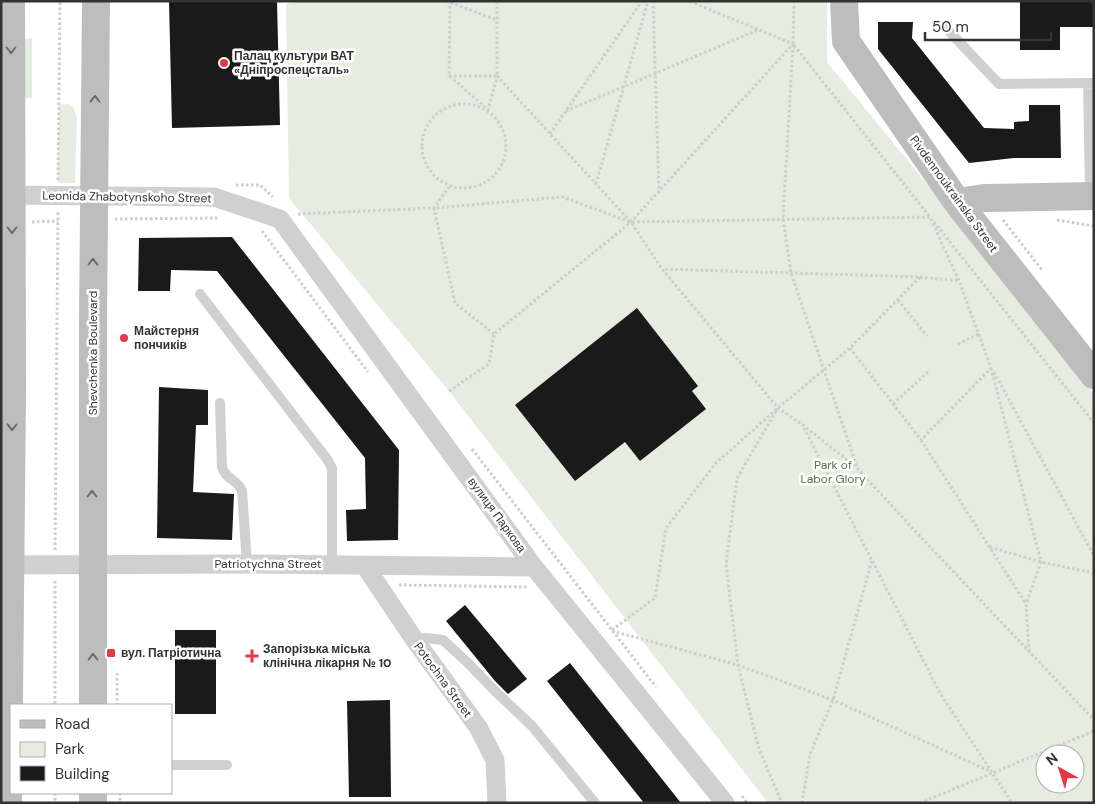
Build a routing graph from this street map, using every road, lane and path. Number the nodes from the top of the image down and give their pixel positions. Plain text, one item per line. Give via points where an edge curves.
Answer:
1 (11, 1) edge
2 (60, 1) edge
3 (96, 1) edge
4 (497, 1) edge
5 (642, 1) edge
6 (648, 1) edge
7 (653, 1) edge
8 (689, 1) edge
9 (794, 1) edge
10 (844, 1) edge
11 (449, 2) edge
12 (497, 20) junction
13 (946, 28) dead end
14 (759, 30) junction
15 (793, 44) junction
16 (655, 74) junction
17 (449, 76) junction
18 (497, 76) junction
19 (1091, 83) edge
20 (624, 86) junction
21 (488, 110) junction
22 (566, 111) junction
23 (550, 134) junction
24 (596, 184) junction
25 (449, 186) junction
26 (658, 192) junction
27 (7, 195) edge
28 (58, 196) junction
29 (95, 196) junction
30 (1092, 196) edge
31 (957, 202) junction
32 (434, 208) junction
33 (930, 217) junction
34 (1002, 218) dead end
35 (110, 219) dead end
36 (280, 219) junction
37 (783, 219) junction
38 (58, 220) junction
39 (226, 220) dead end
40 (1054, 220) dead end
41 (32, 222) dead end
42 (631, 222) junction
43 (1094, 226) edge
44 (259, 228) dead end
45 (268, 240) dead end
46 (662, 269) junction
47 (1042, 271) dead end
48 (791, 273) junction
49 (920, 277) junction
50 (959, 281) junction
51 (200, 294) dead end
52 (898, 300) junction
53 (494, 334) junction
54 (978, 334) junction
55 (927, 336) dead end
56 (958, 344) dead end
57 (850, 348) junction
58 (991, 368) junction
59 (824, 370) junction
60 (928, 372) dead end
61 (1094, 375) edge
62 (7, 390) edge
63 (449, 391) dead end
64 (220, 403) dead end
65 (893, 404) junction
66 (778, 408) junction
67 (1094, 423) edge
68 (803, 425) junction
69 (921, 440) junction
70 (857, 468) junction
71 (989, 547) junction
72 (1094, 556) edge
73 (872, 560) junction
74 (1041, 562) junction
75 (247, 564) junction
76 (6, 565) edge
77 (55, 565) junction
78 (92, 565) junction
79 (332, 565) junction
80 (364, 566) junction
81 (534, 567) junction
82 (1094, 573) edge
83 (1026, 604) junction
84 (414, 639) junction
85 (1029, 651) junction
86 (738, 665) junction
87 (833, 700) junction
88 (55, 704) edge
89 (93, 704) edge
90 (1094, 720) edge
91 (1094, 731) edge
92 (5, 753) edge
93 (172, 764) edge
94 (227, 765) dead end
95 (992, 772) junction
96 (8, 803) edge
97 (497, 803) edge
98 (595, 803) edge
99 (725, 803) edge
100 (782, 803) edge
101 (802, 803) edge
102 (920, 803) edge
103 (1012, 803) edge

1 -> 27 street
2 - 28 path
29 -> 3 street, Shevchenka Boulevard
4 - 12 path
5 - 22 path
6 - 20 path
7 - 16 path
8 - 14 path
9 - 15 path
10 - 31 street, Pivdennoukrainska Street via 846,41
11 - 12 path
11 - 17 path
12 - 18 path
13 - 19 lane via 999,84
14 - 15 path
14 - 16 path
15 - 26 path
15 - 33 path
15 - 37 path
16 - 20 path
16 - 26 path
17 - 18 path
17 - 21 path
18 - 21 path
18 - 23 path
19 - 30 lane
20 - 22 path
20 - 24 path
21 - 25 path via 500,123 507,140 506,158 498,173 484,185 466,189
21 - 25 path via 471,104 453,105 437,113 426,127 421,144 424,162 434,176
22 - 23 path
23 - 24 path
24 - 42 path
25 - 32 path
26 - 42 path
27 - 28 street, Leonida Zhabotynskoho Street
27 -> 62 street
28 - 29 street, Leonida Zhabotynskoho Street
28 - 38 path
29 - 36 street, Leonida Zhabotynskoho Street via 214,197
78 -> 29 street, Shevchenka Boulevard
30 - 31 street via 984,198
31 - 61 street, Pivdennoukrainska Street
32 - 36 path via 291,214
32 - 42 path via 562,197
32 - 53 path via 455,303
33 - 37 path
33 - 50 path
33 - 67 path
34 - 47 path
35 - 39 path
36 - 81 street, вулиця Паркова
37 - 42 path
37 - 48 path
38 - 41 path
38 - 77 path
40 - 43 path
42 - 46 path
42 - 53 path
44 - 45 path
46 - 48 path
46 - 66 path
48 - 49 path
48 - 59 path
49 - 50 path
49 - 52 path
50 - 54 path
51 - 79 lane via 332,468
52 - 55 path
52 - 57 path
53 - 63 path via 489,364
54 - 56 path
54 - 58 path
57 - 59 path
57 - 65 path
58 - 69 path
58 - 72 path
58 - 74 path
59 - 66 path
59 - 70 path
60 - 65 path
62 -> 76 street
64 - 75 lane via 222,467 225,475 242,491
65 - 69 path
66 - 68 path
66 - 86 path via 737,478 726,564
66 - 86 path via 716,463 666,528 654,598 612,630
68 - 70 path
68 - 73 path
69 - 71 path
70 - 85 path
71 - 74 path
71 - 83 path
73 - 87 path
73 - 95 path via 940,693
74 - 82 path
74 - 83 path
75 - 78 street, Patriotychna Street
75 - 79 street, Patriotychna Street
76 - 77 street, Patriotychna Street
76 - 92 street
77 - 78 street, Patriotychna Street
77 - 88 path
89 -> 78 street, Shevchenka Boulevard
79 - 80 street, Patriotychna Street
80 - 81 street, Patriotychna Street
80 - 84 street, Potochna Street
81 - 99 street, вулиця Паркова
83 - 85 path
84 - 97 street, Potochna Street via 478,727 495,760
84 - 98 lane via 443,640 532,726
85 - 90 path
86 - 87 path
86 - 100 path via 759,749
87 - 95 path
87 - 101 path via 810,754
91 - 95 path
92 - 96 street
93 - 94 lane
95 - 102 path
95 - 103 path

